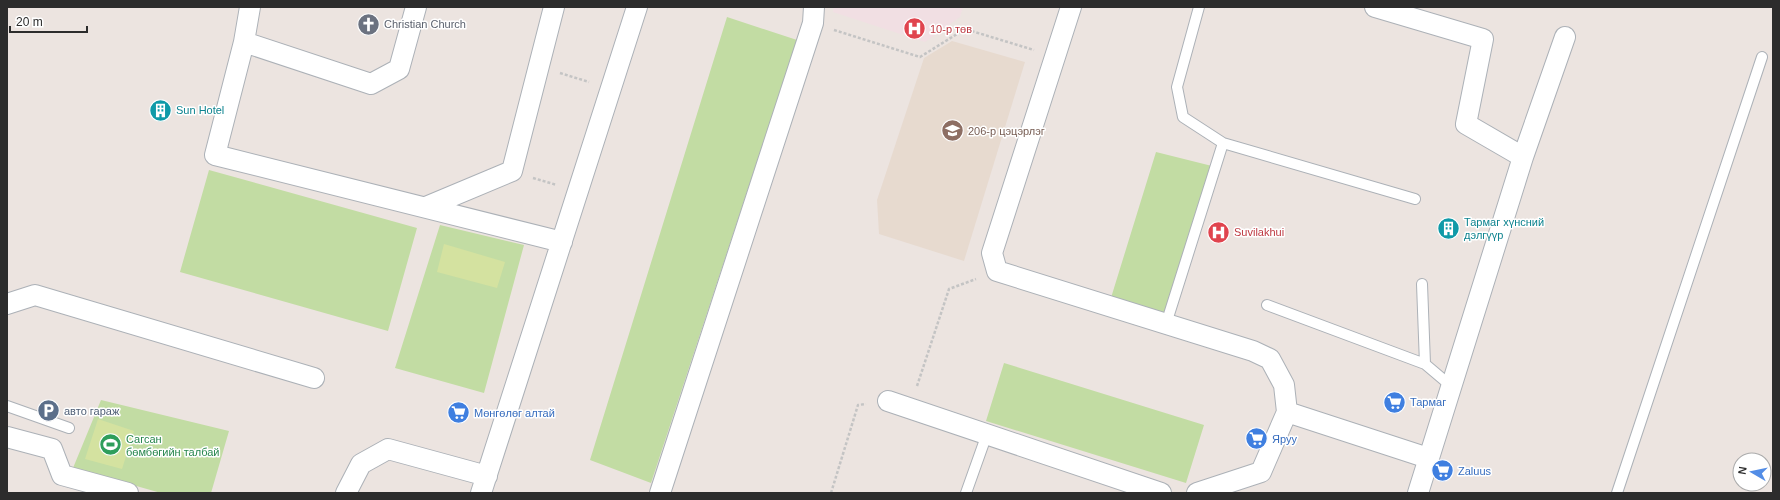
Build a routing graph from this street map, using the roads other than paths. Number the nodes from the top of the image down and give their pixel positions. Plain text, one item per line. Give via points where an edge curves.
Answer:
1 (250, 7) edge
2 (416, 7) edge
3 (554, 7) edge
4 (637, 7) edge
5 (1071, 7) edge
6 (1199, 7) edge
7 (1375, 7) edge
8 (814, 15) edge
9 (1565, 37) dead end
10 (244, 42) junction
11 (1762, 56) dead end
12 (1223, 143) junction
13 (1523, 157) junction
14 (1415, 199) dead end
15 (426, 207) junction
16 (562, 242) junction
17 (1422, 284) dead end
18 (7, 304) edge
19 (1267, 305) dead end
20 (1166, 324) junction
21 (1424, 364) junction
22 (314, 378) dead end
23 (1451, 386) junction
24 (888, 401) road end
25 (7, 406) edge
26 (1287, 412) junction
27 (69, 428) dead end
28 (987, 434) junction
29 (7, 437) edge
30 (1428, 458) junction
31 (484, 484) edge
32 (128, 493) edge
33 (346, 493) edge
34 (660, 493) edge
35 (966, 493) edge
36 (1161, 493) edge
37 (1198, 493) edge
38 (1418, 493) edge
39 (1617, 493) edge

1 - 10 street
2 - 10 street via 399,68 371,84
3 - 15 street via 512,171
4 - 16 street
5 - 20 street via 992,253 997,271
6 - 12 lane via 1178,87 1179,103 1183,117
7 - 13 street via 1484,38 1466,124
8 - 34 street
9 - 13 street
10 - 15 street via 215,154
11 - 39 lane
12 - 14 lane
12 - 20 lane
13 - 23 street
15 - 16 street
16 - 31 street
17 - 21 lane
18 - 22 street via 35,295
19 - 21 lane
20 - 26 street via 1270,359 1284,385
21 - 23 lane
23 - 30 street
24 - 28 street
25 - 27 lane
26 - 30 street
26 - 37 street via 1261,472
28 - 35 lane
28 - 36 street
29 - 32 street via 52,449 62,475
30 - 38 street
31 - 33 street via 388,450 360,464

